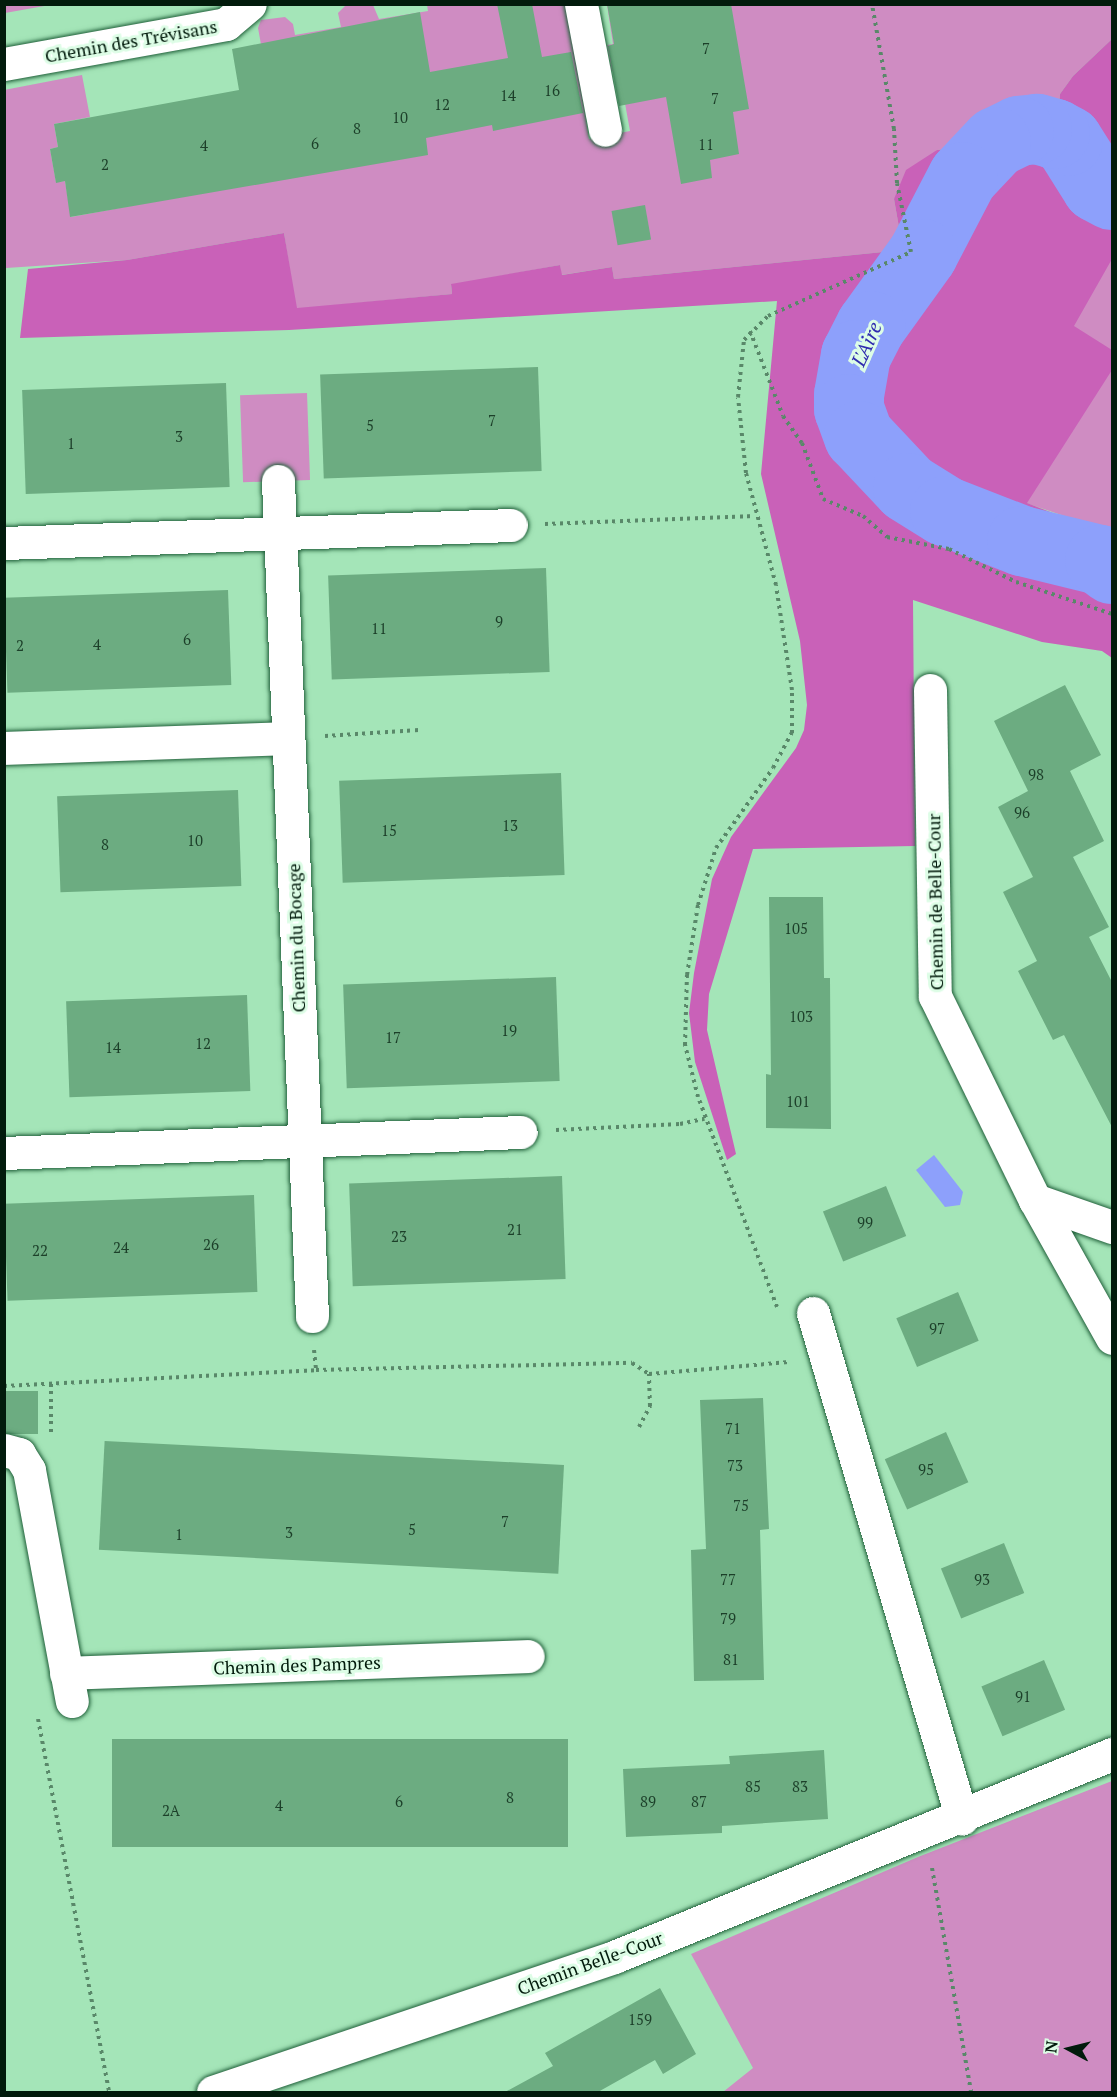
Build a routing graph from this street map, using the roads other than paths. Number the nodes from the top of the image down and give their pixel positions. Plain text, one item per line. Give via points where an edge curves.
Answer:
1 (250, 4) edge
2 (581, 4) edge
3 (4, 64) edge
4 (604, 130) dead end
5 (278, 481) dead end
6 (511, 525) road end
7 (279, 532) junction
8 (18, 543) edge
9 (930, 690) dead end
10 (288, 738) junction
11 (4, 748) edge
12 (521, 1132) road end
13 (304, 1139) junction
14 (4, 1153) edge
15 (1035, 1200) junction
16 (1113, 1227) edge
17 (813, 1313) dead end
18 (312, 1316) dead end
19 (1111, 1330) edge
20 (12, 1452) edge
21 (528, 1656) dead end
22 (1113, 1754) edge
23 (962, 1818) junction
24 (213, 2092) edge

1 - 3 street, Chemin des Trévisans via 226,24
2 - 4 street
5 - 7 street, Chemin du Bocage
6 - 7 street
7 - 8 street
7 - 10 street, Chemin du Bocage
9 - 15 street, Chemin de Belle-Cour via 935,996
10 - 11 street
10 - 13 street, Chemin du Bocage
12 - 13 street
13 - 14 street
13 - 18 street, Chemin du Bocage
15 - 16 street
15 - 19 street, Chemin de Belle-Cour
17 - 23 street
20 - 21 street, Chemin des Pampres via 29,1470 69,1687
22 - 23 street
23 - 24 street, Chemin Belle-Cour via 614,1957

